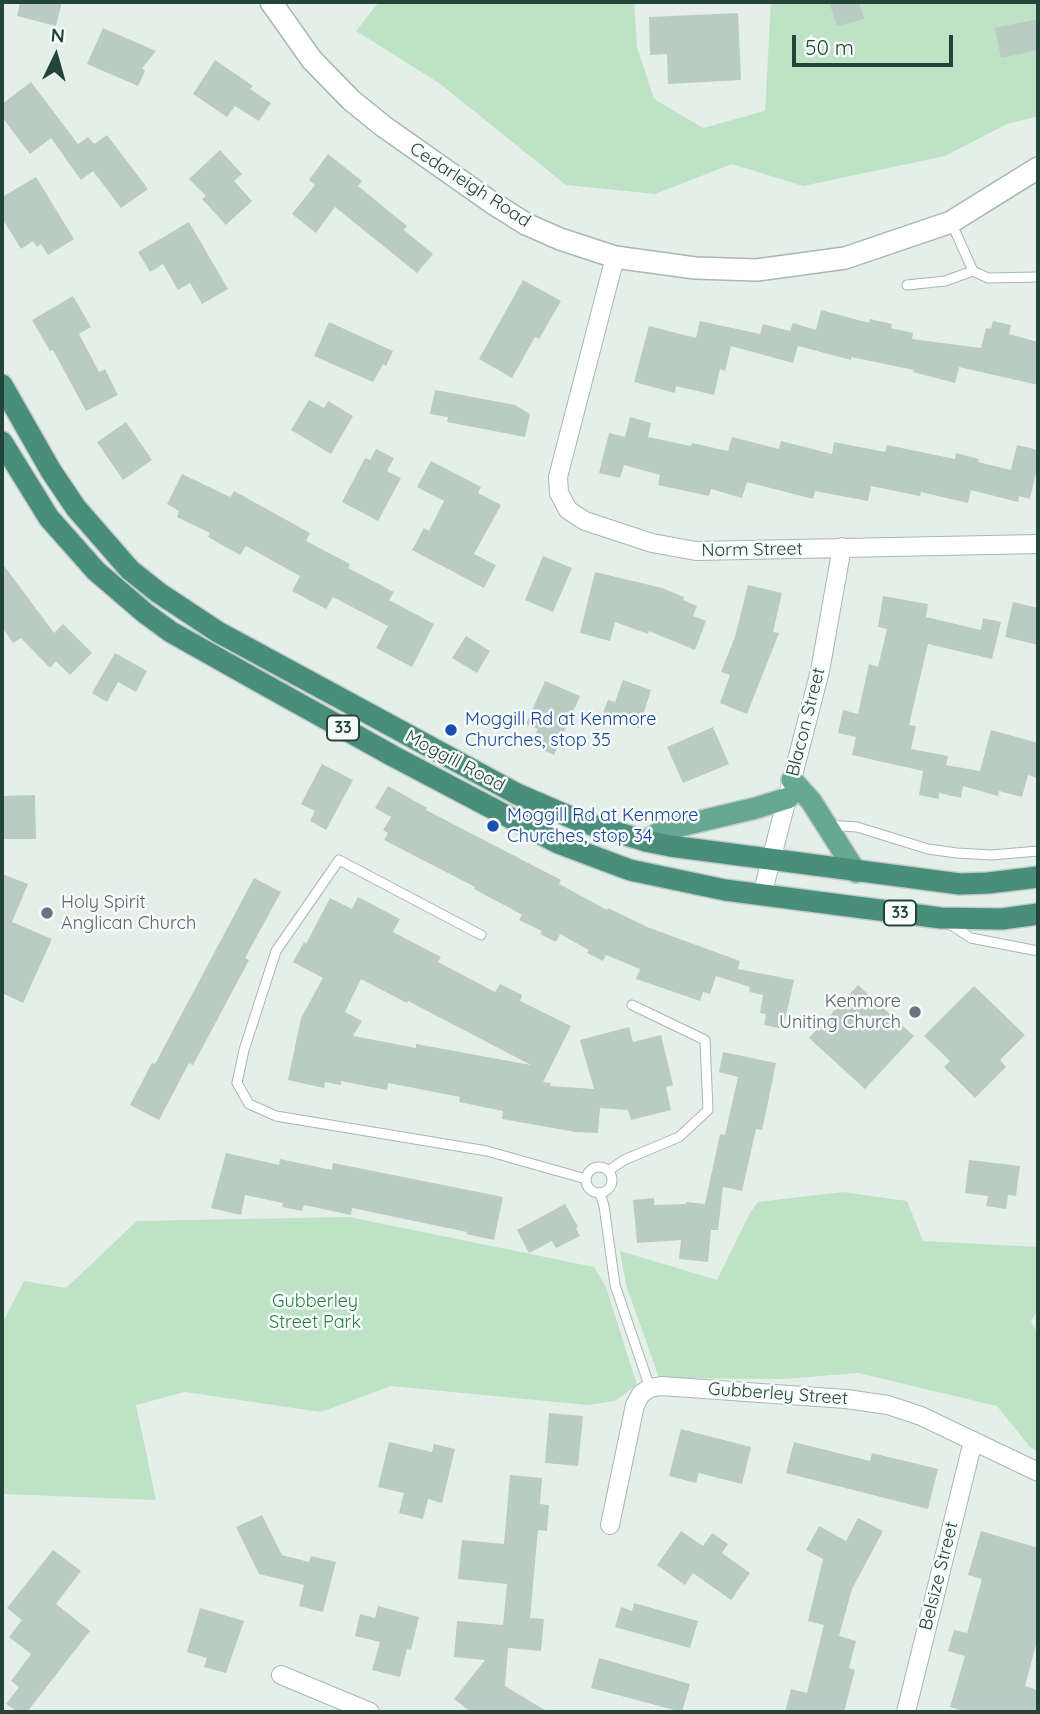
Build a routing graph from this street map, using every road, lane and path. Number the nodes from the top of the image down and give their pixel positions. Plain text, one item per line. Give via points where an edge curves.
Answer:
1 (271, 2) edge
2 (1038, 168) edge
3 (951, 222) junction
4 (615, 257) junction
5 (973, 271) junction
6 (1038, 277) edge
7 (907, 285) dead end
8 (2, 384) edge
9 (2, 442) edge
10 (1038, 544) edge
11 (842, 547) junction
12 (790, 789) junction
13 (824, 824) junction
14 (646, 841) junction
15 (1038, 851) edge
16 (771, 861) junction
17 (856, 872) junction
18 (1038, 877) edge
19 (762, 895) junction
20 (1038, 914) edge
21 (941, 918) junction
22 (481, 935) dead end
23 (1038, 951) edge
24 (632, 1005) dead end
25 (608, 1171) junction
26 (586, 1179) junction
27 (600, 1193) junction
28 (650, 1388) junction
29 (972, 1441) junction
30 (1038, 1472) edge
31 (610, 1525) dead end
32 (281, 1675) dead end
33 (370, 1712) edge
34 (906, 1712) edge

1 - 4 street, Cedarleigh Road via 312,60 383,127 526,223
2 - 3 street, Cedarleigh Road
3 - 4 street, Cedarleigh Road via 845,258 757,270 695,268
3 - 5 lane
4 - 11 street, Norm Street via 558,477 568,510 585,521 652,543 696,551
5 - 6 lane via 988,278
5 - 7 lane via 945,281
8 - 14 highway, Moggill Road / 33 via 51,471 84,517 130,570 177,606 517,794 582,822
9 - 19 highway, Moggill Road / 33 via 29,489 73,546 123,596 181,638 558,843 630,870
10 - 11 street, Norm Street
11 - 12 street, Blacon Street via 820,671
12 - 13 main road via 811,801
12 - 14 main road via 756,808 663,830
12 - 16 street, Blacon Street
13 - 15 lane via 857,827 957,853
13 - 17 main road
14 - 16 highway, Moggill Road / 33
16 - 17 highway, Moggill Road / 33
16 - 19 street, Blacon Street
17 - 18 highway, Moggill Road / 33 via 960,884
19 - 21 highway, Moggill Road / 33
20 - 21 highway, Moggill Road / 33 via 988,920
21 - 23 lane via 971,938
22 - 26 lane via 339,860 276,951 237,1083 249,1104 276,1116 487,1151
24 - 25 lane via 705,1040 708,1110 679,1137
25 - 26 lane via 595,1168
25 - 27 lane via 612,1184
26 - 27 lane via 590,1189
27 - 28 lane via 615,1285
28 - 29 street, Gubberley Street via 869,1401 921,1416
28 - 31 street via 635,1405
29 - 30 street, Gubberley Street
29 - 34 street, Belsize Street
32 - 33 street

